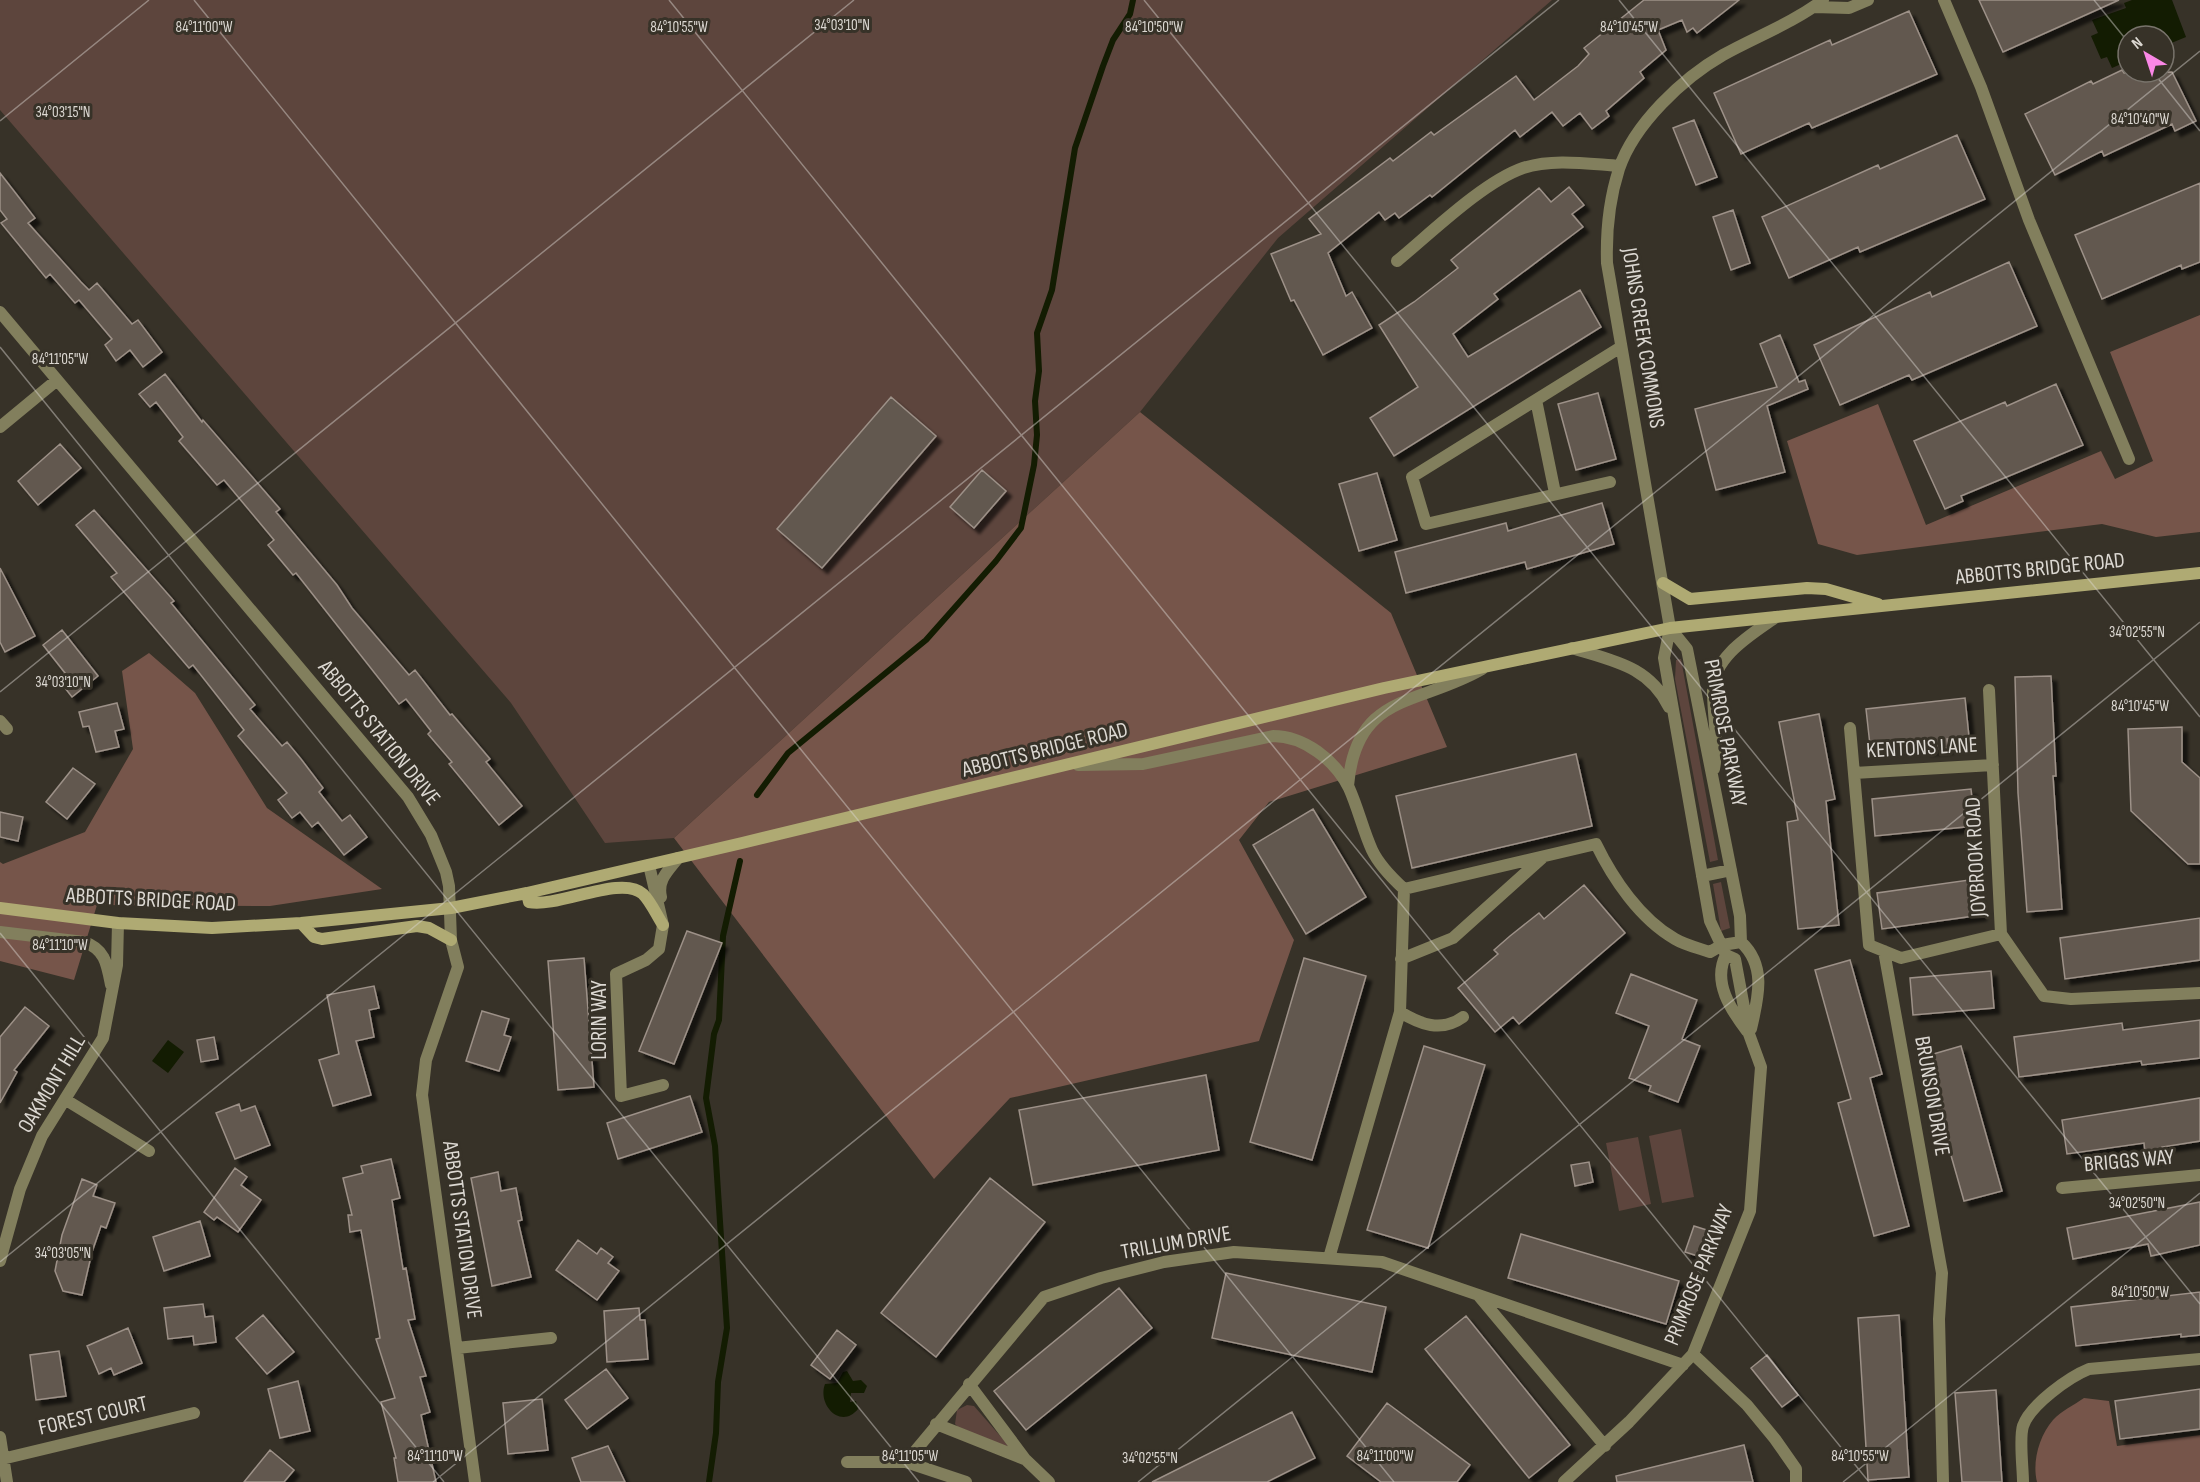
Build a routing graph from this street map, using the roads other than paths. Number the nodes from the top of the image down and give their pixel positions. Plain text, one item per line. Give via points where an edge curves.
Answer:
1 (1868, 0) edge
2 (1944, 0) edge
3 (1816, 2) edge
4 (1620, 166) junction
5 (1397, 261) dead end
6 (0, 312) edge
7 (1622, 347) junction
8 (57, 380) junction
9 (1536, 400) junction
10 (0, 427) edge
11 (2129, 459) dead end
12 (1610, 482) dead end
13 (1555, 494) junction
14 (2200, 573) edge
15 (1663, 583) junction
16 (1885, 606) junction
17 (1776, 617) junction
18 (1670, 628) junction
19 (1572, 648) junction
20 (1487, 666) junction
21 (1989, 690) dead end
22 (1675, 718) junction
23 (1850, 728) dead end
24 (1074, 765) junction
25 (1993, 765) junction
26 (1854, 773) junction
27 (1713, 776) junction
28 (1348, 786) junction
29 (1545, 856) junction
30 (678, 858) junction
31 (649, 865) junction
32 (1731, 870) junction
33 (1702, 876) junction
34 (1404, 890) junction
35 (527, 894) junction
36 (0, 908) edge
37 (451, 908) junction
38 (118, 923) junction
39 (301, 923) junction
40 (663, 925) junction
41 (0, 932) edge
42 (2001, 934) junction
43 (451, 940) junction
44 (1741, 942) junction
45 (1724, 950) junction
46 (1884, 951) junction
47 (1401, 959) junction
48 (2200, 993) edge
49 (112, 994) junction
50 (1400, 1012) junction
51 (1463, 1017) dead end
52 (1749, 1034) junction
53 (663, 1085) dead end
54 (66, 1100) junction
55 (149, 1151) dead end
56 (2200, 1175) edge
57 (2062, 1188) dead end
58 (1329, 1258) junction
59 (0, 1261) edge
60 (1477, 1295) junction
61 (551, 1338) dead end
62 (457, 1348) junction
63 (1693, 1354) junction
64 (2200, 1359) edge
65 (1683, 1365) junction
66 (969, 1384) junction
67 (195, 1413) dead end
68 (936, 1424) junction
69 (0, 1437) edge
70 (1605, 1446) junction
71 (2, 1459) junction
72 (1025, 1459) junction
73 (847, 1462) dead end
74 (906, 1462) junction
75 (7, 1482) edge
76 (475, 1482) edge
77 (966, 1482) edge
78 (1049, 1482) edge
79 (1564, 1482) edge
80 (1796, 1482) edge
81 (1943, 1482) edge
82 (2023, 1482) edge

1 - 3 street, JOHNS CREEK COMMONS via 1849,8
2 - 11 street via 1981,87 2029,220
3 - 4 street, JOHNS CREEK COMMONS via 1685,81 1660,106
4 - 5 street via 1571,162 1522,168 1485,189
4 - 7 street, JOHNS CREEK COMMONS via 1606,227 1607,263
6 - 8 street, ABBOTTS STATION DRIVE
7 - 9 street
7 - 15 street, JOHNS CREEK COMMONS
8 - 10 street
8 - 37 street, ABBOTTS STATION DRIVE via 408,797 431,835 446,872
9 - 13 street
9 - 13 street via 1412,477 1426,524
12 - 13 street
14 - 16 main road, ABBOTTS BRIDGE ROAD
15 - 16 main road, ABBOTTS BRIDGE ROAD via 1690,599 1807,588 1826,589
15 - 18 street, JOHNS CREEK COMMONS
16 - 17 main road, ABBOTTS BRIDGE ROAD
17 - 18 main road, ABBOTTS BRIDGE ROAD
17 - 27 street via 1741,641 1722,662 1712,688 1718,747
18 - 19 main road, ABBOTTS BRIDGE ROAD
18 - 22 street, PRIMROSE PARKWAY via 1664,658
18 - 27 street, PRIMROSE PARKWAY via 1687,649
19 - 20 main road, ABBOTTS BRIDGE ROAD
19 - 22 street, ABBOTTS BRIDGE ROAD via 1629,666 1648,677
20 - 24 main road, ABBOTTS BRIDGE ROAD
20 - 28 street via 1467,678 1385,710 1361,737
21 - 25 street, JOYBROOK ROAD
22 - 33 street, PRIMROSE PARKWAY
23 - 26 street, BRUNSON DRIVE
24 - 28 street via 1143,764 1288,736 1305,742 1323,756
24 - 30 main road, ABBOTTS BRIDGE ROAD
25 - 26 street, KENTONS LANE
25 - 42 street, JOYBROOK ROAD
26 - 46 street, BRUNSON DRIVE via 1869,945
27 - 32 street, PRIMROSE PARKWAY
28 - 34 street via 1372,851
29 - 34 street
29 - 45 street via 1596,844 1606,865 1644,916 1675,940 1710,952
29 - 47 street via 1453,938
30 - 31 main road, ABBOTTS BRIDGE ROAD
30 - 40 street, LORIN WAY via 663,875
31 - 35 main road, ABBOTTS BRIDGE ROAD
31 - 40 street, LORIN WAY
32 - 33 street
32 - 44 street, PRIMROSE PARKWAY
33 - 45 street, PRIMROSE PARKWAY via 1710,921
34 - 47 street
35 - 37 main road, ABBOTTS BRIDGE ROAD
35 - 40 main road, ABBOTTS BRIDGE ROAD via 529,902 541,904 600,890 632,888 642,893
36 - 38 main road, ABBOTTS BRIDGE ROAD
37 - 39 main road, ABBOTTS BRIDGE ROAD
37 - 43 street, ABBOTTS STATION DRIVE
38 - 39 main road, ABBOTTS BRIDGE ROAD via 212,928
38 - 49 street, OAKMONT HILL
39 - 43 main road via 314,937 322,939 417,926
40 - 53 street, LORIN WAY via 659,950 616,974 621,1096
41 - 49 street, ABBOTTS BRIDGE ROAD via 97,946 104,955
42 - 46 street via 1901,958
42 - 48 street, JOYBROOK ROAD via 2044,996 2071,999
43 - 62 street, ABBOTTS STATION DRIVE via 458,967 426,1060 422,1095
44 - 45 street
44 - 52 street, PRIMROSE PARKWAY via 1751,952 1760,989
45 - 52 street, PRIMROSE PARKWAY via 1727,1004
46 - 81 street, BRUNSON DRIVE via 1942,1273
47 - 50 street
49 - 54 street, OAKMONT HILL via 103,1038
50 - 51 street via 1423,1026 1455,1023
50 - 58 street
52 - 63 street, PRIMROSE PARKWAY via 1761,1067 1749,1211
54 - 55 street
54 - 59 street, OAKMONT HILL via 42,1136 24,1179
56 - 57 street, BRIGGS WAY
58 - 60 street, TRILLUM DRIVE via 1382,1262
58 - 66 street, TRILLUM DRIVE via 1234,1252 1164,1262 1044,1297
60 - 65 street, TRILLUM DRIVE
60 - 70 street
61 - 62 street, ABBOTTS STATION DRIVE
62 - 76 street, ABBOTTS STATION DRIVE
63 - 65 street, PRIMROSE PARKWAY
63 - 80 street via 1747,1405 1775,1439 1796,1469
64 - 82 street via 2089,1369 2073,1375 2032,1411 2022,1427
65 - 70 street, PRIMROSE PARKWAY
66 - 68 street, TRILLUM DRIVE
66 - 72 street
67 - 71 street, FOREST COURT
68 - 72 street
68 - 74 street, TRILLUM DRIVE
69 - 71 street
70 - 79 street, PRIMROSE PARKWAY
71 - 75 street
72 - 78 street
73 - 74 street
74 - 77 street

